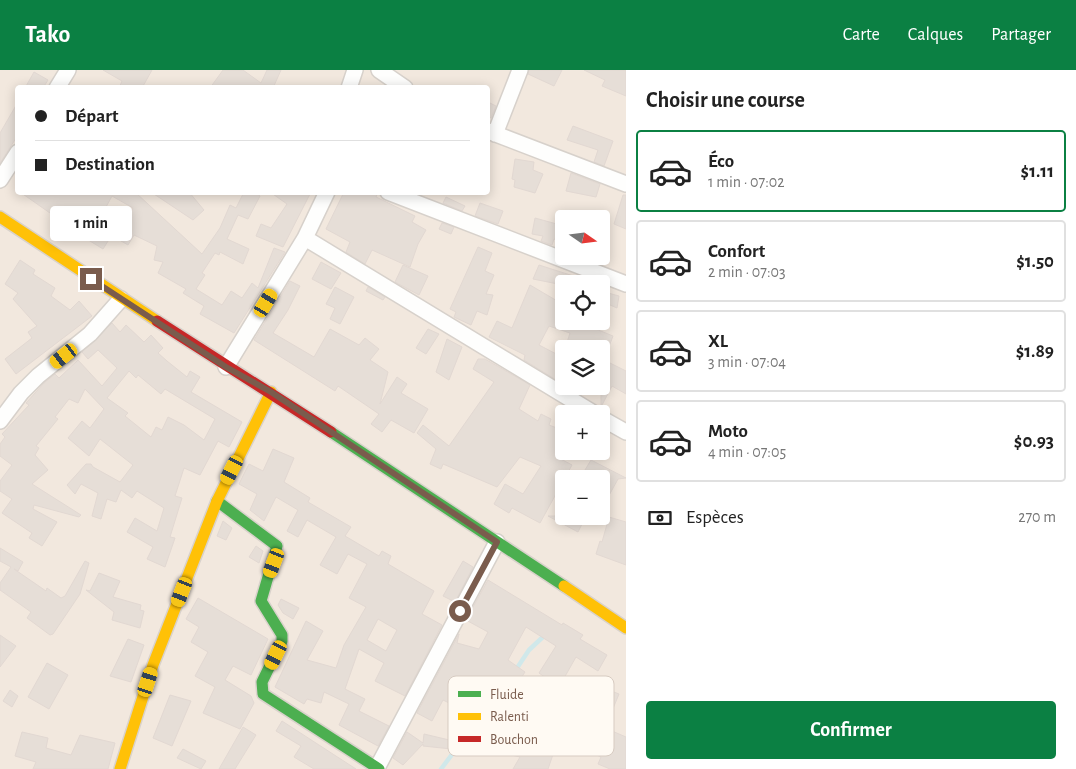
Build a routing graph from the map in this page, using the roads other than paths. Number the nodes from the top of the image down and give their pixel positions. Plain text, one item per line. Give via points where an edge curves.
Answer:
1 (68, 70) edge
2 (356, 70) edge
3 (379, 70) edge
4 (520, 70) edge
5 (59, 85) edge
6 (350, 85) edge
7 (401, 85) edge
8 (491, 133) edge
9 (15, 157) edge
10 (0, 180) edge
11 (626, 184) edge
12 (325, 195) edge
13 (396, 195) edge
14 (0, 217) edge
15 (305, 238) junction
16 (626, 284) edge
17 (121, 299) junction
18 (226, 367) junction
19 (271, 392) junction
20 (580, 405) edge
21 (0, 421) edge
22 (610, 423) edge
23 (626, 432) edge
24 (217, 500) junction
25 (497, 542) junction
26 (626, 628) edge
27 (378, 768) edge
28 (120, 769) edge

1 - 5 street
2 - 6 street
3 - 7 street
4 - 8 street
8 - 11 street
9 - 10 street
12 - 15 street
13 - 16 street
14 - 17 main road
15 - 18 street
15 - 20 street
17 - 18 main road
17 - 21 street via 90,334 21,393
18 - 19 main road
19 - 24 main road
19 - 25 main road
22 - 23 street
24 - 27 main road via 277,546 261,601 282,635 282,641 262,682 263,694
24 - 28 main road via 153,665
25 - 26 main road
25 - 27 street

